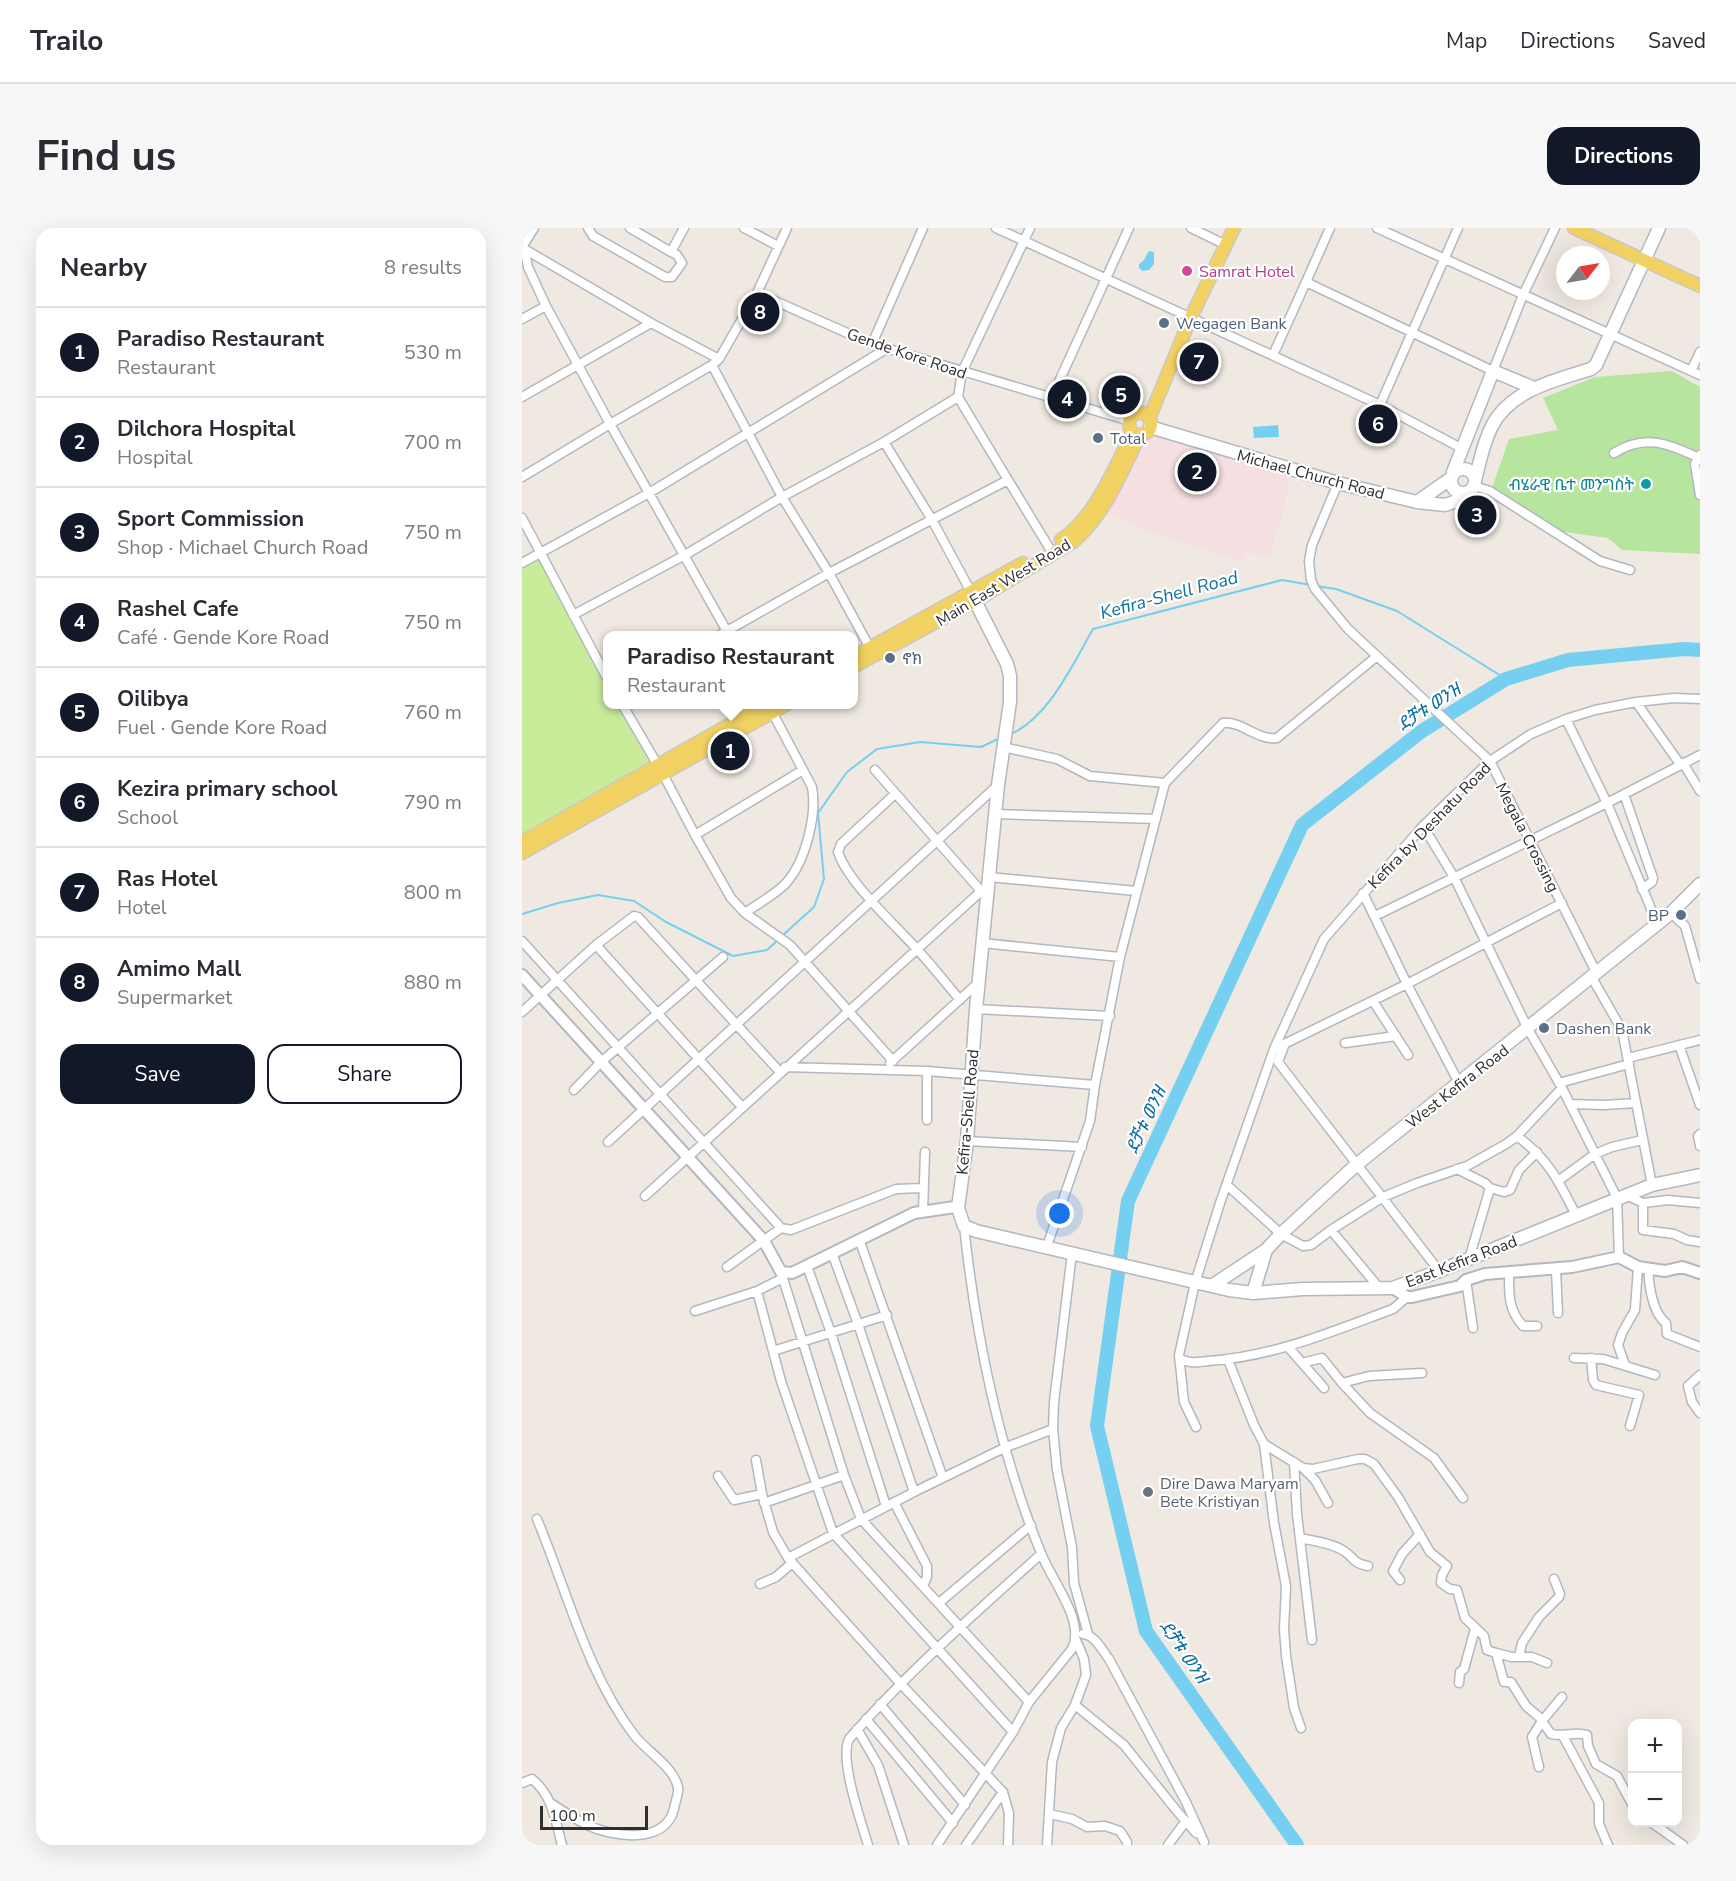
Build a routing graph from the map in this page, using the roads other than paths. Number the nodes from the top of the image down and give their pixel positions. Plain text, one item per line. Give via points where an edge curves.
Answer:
1 (534, 228) edge
2 (588, 228) edge
3 (630, 228) edge
4 (684, 228) edge
5 (744, 228) edge
6 (787, 228) edge
7 (923, 228) edge
8 (996, 228) edge
9 (1029, 228) edge
10 (1129, 228) edge
11 (1191, 228) edge
12 (1228, 228) edge
13 (1234, 228) edge
14 (1330, 228) edge
15 (1377, 228) edge
16 (1458, 228) edge
17 (1555, 228) edge
18 (1574, 228) edge
19 (1659, 228) edge
20 (1024, 240) junction
21 (524, 244) edge
22 (1223, 244) junction
23 (778, 246) junction
24 (671, 252) junction
25 (1443, 259) junction
26 (1644, 261) junction
27 (1106, 279) junction
28 (1306, 282) junction
29 (1700, 286) edge
30 (757, 292) junction
31 (1523, 295) junction
32 (546, 306) junction
33 (1188, 316) junction
34 (522, 319) edge
35 (651, 323) junction
36 (1411, 333) junction
37 (1610, 334) junction
38 (872, 344) junction
39 (886, 349) junction
40 (1700, 352) edge
41 (1273, 356) junction
42 (716, 362) junction
43 (579, 366) junction
44 (1492, 371) junction
45 (962, 372) junction
46 (1696, 373) edge
47 (1534, 388) junction
48 (522, 397) edge
49 (958, 397) junction
50 (1052, 399) junction
51 (1380, 405) junction
52 (610, 424) junction
53 (1141, 425) junction
54 (747, 434) junction
55 (884, 442) junction
56 (1461, 448) junction
57 (1614, 453) dead end
58 (1699, 456) edge
59 (1452, 476) junction
60 (522, 477) edge
61 (1008, 480) junction
62 (1338, 483) junction
63 (1473, 486) junction
64 (649, 493) junction
65 (1700, 495) edge
66 (782, 497) junction
67 (1417, 502) junction
68 (522, 518) edge
69 (931, 518) junction
70 (1051, 552) junction
71 (540, 553) junction
72 (685, 555) junction
73 (522, 563) edge
74 (1630, 570) dead end
75 (829, 573) junction
76 (973, 596) junction
77 (573, 615) junction
78 (723, 631) edge
79 (730, 631) edge
80 (872, 652) junction
81 (858, 656) edge
82 (1376, 657) junction
83 (858, 663) edge
84 (603, 671) edge
85 (1700, 699) edge
86 (1636, 702) junction
87 (624, 709) edge
88 (766, 709) edge
89 (770, 709) edge
90 (1566, 719) junction
91 (1005, 740) junction
92 (1700, 755) edge
93 (1487, 758) junction
94 (1681, 764) junction
95 (661, 770) junction
96 (803, 770) junction
97 (875, 770) dead end
98 (1164, 783) junction
99 (998, 785) junction
100 (1700, 791) edge
101 (895, 794) junction
102 (1624, 794) junction
103 (1607, 803) junction
104 (593, 807) junction
105 (995, 814) junction
106 (1156, 819) junction
107 (1423, 826) junction
108 (695, 835) junction
109 (1530, 839) junction
110 (938, 840) junction
111 (522, 842) edge
112 (522, 853) edge
113 (1454, 877) junction
114 (986, 884) junction
115 (1700, 885) edge
116 (1642, 889) junction
117 (1136, 891) junction
118 (1363, 893) junction
119 (872, 902) junction
120 (1562, 903) junction
121 (745, 913) junction
122 (1671, 913) junction
123 (1375, 916) junction
124 (1657, 923) junction
125 (522, 941) edge
126 (1486, 942) junction
127 (982, 943) junction
128 (596, 945) junction
129 (916, 949) junction
130 (723, 957) dead end
131 (1120, 957) junction
132 (806, 962) junction
133 (1593, 974) junction
134 (522, 975) edge
135 (556, 979) junction
136 (695, 979) junction
137 (1700, 979) edge
138 (978, 983) junction
139 (1407, 984) junction
140 (540, 994) junction
141 (960, 1000) junction
142 (1373, 1001) junction
143 (976, 1009) junction
144 (848, 1010) junction
145 (522, 1012) edge
146 (657, 1013) junction
147 (1110, 1016) junction
148 (737, 1025) junction
149 (1528, 1029) junction
150 (1396, 1036) junction
151 (1700, 1040) edge
152 (1345, 1043) dead end
153 (1679, 1045) junction
154 (1284, 1046) junction
155 (618, 1047) junction
156 (1274, 1049) junction
157 (1408, 1055) dead end
158 (699, 1060) junction
159 (892, 1061) junction
160 (1628, 1061) junction
161 (601, 1062) junction
162 (783, 1069) junction
163 (883, 1070) junction
164 (927, 1071) junction
165 (971, 1075) junction
166 (1459, 1083) junction
167 (1095, 1085) junction
168 (1560, 1085) junction
169 (574, 1090) dead end
170 (661, 1094) junction
171 (1636, 1103) junction
172 (1570, 1104) junction
173 (1700, 1105) edge
174 (741, 1107) junction
175 (645, 1109) junction
176 (927, 1120) dead end
177 (1700, 1134) edge
178 (1517, 1136) junction
179 (1642, 1140) junction
180 (704, 1141) junction
181 (967, 1141) junction
182 (608, 1142) dead end
183 (1700, 1146) edge
184 (1082, 1147) junction
185 (925, 1152) dead end
186 (1537, 1152) junction
187 (1595, 1154) junction
188 (687, 1156) junction
189 (1356, 1165) junction
190 (1457, 1169) junction
191 (1700, 1175) edge
192 (1558, 1181) junction
193 (1227, 1185) junction
194 (1652, 1185) junction
195 (923, 1188) junction
196 (1490, 1188) junction
197 (645, 1196) dead end
198 (1621, 1196) junction
199 (1383, 1197) junction
200 (1643, 1203) junction
201 (1700, 1203) edge
202 (958, 1208) junction
203 (923, 1210) junction
204 (1576, 1215) junction
205 (964, 1226) junction
206 (781, 1228) junction
207 (1331, 1230) junction
208 (1281, 1233) junction
209 (859, 1239) junction
210 (764, 1240) junction
211 (1700, 1242) edge
212 (1047, 1246) junction
213 (1266, 1250) junction
214 (1072, 1252) junction
215 (832, 1253) junction
216 (1619, 1257) junction
217 (1469, 1259) junction
218 (807, 1266) junction
219 (727, 1267) dead end
220 (1643, 1268) junction
221 (1556, 1269) junction
222 (1439, 1272) junction
223 (1509, 1273) junction
224 (1700, 1274) edge
225 (782, 1275) junction
226 (1466, 1280) junction
227 (1195, 1283) junction
228 (1213, 1285) junction
229 (1387, 1288) junction
230 (757, 1291) junction
231 (1252, 1293) junction
232 (1407, 1297) junction
233 (694, 1311) dead end
234 (1558, 1313) dead end
235 (887, 1315) junction
236 (858, 1324) junction
237 (1537, 1326) dead end
238 (1473, 1328) dead end
239 (831, 1333) junction
240 (803, 1342) junction
241 (1288, 1347) junction
242 (1700, 1347) edge
243 (773, 1351) junction
244 (1574, 1358) dead end
245 (1591, 1358) junction
246 (1181, 1359) junction
247 (1228, 1360) junction
248 (1302, 1363) junction
249 (1625, 1365) junction
250 (1422, 1373) dead end
251 (1655, 1375) dead end
252 (1699, 1378) edge
253 (1342, 1383) junction
254 (1324, 1388) dead end
255 (1700, 1413) edge
256 (1629, 1426) dead end
257 (1196, 1427) dead end
258 (1053, 1429) junction
259 (1264, 1444) junction
260 (1004, 1448) junction
261 (756, 1460) dead end
262 (1294, 1462) junction
263 (1303, 1468) junction
264 (844, 1475) junction
265 (718, 1476) dead end
266 (943, 1478) junction
267 (815, 1485) junction
268 (914, 1491) junction
269 (763, 1498) junction
270 (1463, 1498) dead end
271 (1328, 1503) dead end
272 (890, 1504) junction
273 (537, 1519) dead end
274 (861, 1519) junction
275 (1031, 1525) junction
276 (833, 1533) junction
277 (1420, 1534) junction
278 (1300, 1539) junction
279 (1041, 1554) junction
280 (790, 1560) junction
281 (1368, 1566) dead end
282 (1554, 1579) dead end
283 (1400, 1580) dead end
284 (760, 1584) dead end
285 (924, 1586) junction
286 (939, 1603) junction
287 (960, 1627) junction
288 (1475, 1629) junction
289 (1088, 1634) junction
290 (1076, 1637) junction
291 (1312, 1640) dead end
292 (936, 1648) junction
293 (1496, 1653) junction
294 (1519, 1657) junction
295 (1547, 1663) dead end
296 (900, 1683) junction
297 (1459, 1683) dead end
298 (1562, 1697) dead end
299 (1029, 1702) junction
300 (880, 1704) junction
301 (1075, 1705) junction
302 (866, 1719) junction
303 (1542, 1721) junction
304 (1300, 1728) dead end
305 (857, 1730) junction
306 (1013, 1732) junction
307 (1563, 1736) junction
308 (1539, 1767) dead end
309 (986, 1772) junction
310 (522, 1783) edge
311 (1003, 1792) junction
312 (1628, 1797) edge
313 (552, 1804) junction
314 (965, 1805) junction
315 (1050, 1814) junction
316 (1186, 1821) junction
317 (953, 1823) junction
318 (1658, 1827) edge
319 (1048, 1844) edge
320 (1205, 1844) edge
321 (562, 1845) edge
322 (868, 1845) edge
323 (904, 1845) edge
324 (937, 1845) edge
325 (966, 1845) edge
326 (1008, 1845) edge
327 (1127, 1845) edge
328 (1168, 1845) edge
329 (1608, 1845) edge
330 (1683, 1845) edge

1 - 21 street
2 - 24 street via 593,236 665,277 672,277 682,263
3 - 24 street
4 - 24 street
5 - 23 street
6 - 23 street
7 - 38 street
8 - 20 street
9 - 20 street
10 - 27 street
11 - 22 street
12 - 22 main road, Main East West Road
13 - 22 main road, Main East West Road
14 - 28 street
15 - 25 street
16 - 25 street
17 - 31 street
18 - 26 main road
19 - 26 main road
20 - 27 street
20 - 45 street
21 - 32 street via 528,267
21 - 35 street
22 - 33 main road, Main East West Road
23 - 30 street
25 - 31 street
25 - 36 street
26 - 29 main road
26 - 37 main road
27 - 33 street
27 - 50 street
28 - 36 street
28 - 41 street
30 - 38 street, Gende Kore Road
30 - 42 street
31 - 37 street
31 - 44 street
32 - 34 street
32 - 43 street
33 - 41 street
33 - 53 main road, Main East West Road
35 - 42 street
35 - 43 street
36 - 44 street
36 - 51 street
37 - 46 street
37 - 47 main road via 1591,369
38 - 39 street, Gende Kore Road
39 - 45 street, Gende Kore Road
39 - 54 street
40 - 46 street
41 - 51 street
42 - 52 street
42 - 54 street
43 - 48 street
43 - 52 street
44 - 47 main road
44 - 56 main road
45 - 49 street
45 - 50 street, Gende Kore Road
47 - 63 main road via 1499,415 1491,427
49 - 55 street
49 - 61 street
50 - 53 street, Gende Kore Road
51 - 56 street
52 - 60 street
52 - 64 street
53 - 62 main road, Michael Church Road
53 - 70 main road, Main East West Road via 1088,513
54 - 64 street
54 - 66 street
55 - 66 street
55 - 69 street
56 - 59 main road
57 - 58 street via 1628,444 1659,442
58 - 65 street via 1695,464
59 - 63 main road via 1455,491 1461,493
59 - 63 main road via 1460,468 1468,469 1473,474
59 - 67 main road
61 - 69 street
61 - 70 street
62 - 67 main road, Michael Church Road
62 - 82 street, Megala Crossing via 1312,545 1311,580 1348,629
63 - 67 main road, Michael Church Road via 1463,499 1445,506
63 - 74 street via 1491,491 1600,561
64 - 71 street
64 - 72 street
66 - 72 street
66 - 75 street
68 - 71 street
69 - 75 street
69 - 76 street
70 - 76 main road, Main East West Road
71 - 73 street
71 - 77 street
72 - 77 street
72 - 78 street
75 - 79 street
75 - 80 street
76 - 80 main road, Main East West Road
76 - 91 main road, Kefira-Shell Road via 1010,676
77 - 84 street
80 - 81 main road, Main East West Road
80 - 83 main road, Main East West Road
82 - 93 street, Megala Crossing
82 - 98 street via 1277,738 1223,723
85 - 86 street, Kefira by Deshatu Road
86 - 90 street, Kefira by Deshatu Road
86 - 94 street
87 - 95 street
88 - 95 main road
89 - 96 street
90 - 93 street, Kefira by Deshatu Road
90 - 103 street
91 - 98 street via 1090,776
91 - 99 main road, Kefira-Shell Road
92 - 94 street
93 - 107 street, Kefira by Deshatu Road
93 - 109 street, Megala Crossing
94 - 100 street
94 - 102 street
95 - 104 main road
95 - 108 street
96 - 108 street
96 - 121 street via 814,800 802,854 787,883
97 - 101 street
98 - 106 street
99 - 105 main road, Kefira-Shell Road
99 - 110 street
101 - 110 street
101 - 119 street via 841,844 838,852
102 - 103 street
102 - 116 street via 1653,878
103 - 109 street
103 - 116 street
104 - 111 main road
104 - 112 main road
105 - 106 street
105 - 114 main road, Kefira-Shell Road
106 - 117 street
107 - 113 street
107 - 118 street, Kefira by Deshatu Road
108 - 121 street via 731,898
109 - 113 street
109 - 120 street, Megala Crossing
110 - 114 street
110 - 119 street
113 - 123 street
113 - 126 street
114 - 117 street
114 - 127 main road, Kefira-Shell Road
114 - 129 street
115 - 122 main road, West Kefira Road
116 - 124 street
117 - 131 street
118 - 123 street
118 - 156 street, Kefira by Deshatu Road via 1324,939
119 - 129 street
119 - 132 street
120 - 126 street
120 - 133 street, Megala Crossing
121 - 132 street via 790,945
122 - 124 main road, West Kefira Road
122 - 137 street via 1685,926
123 - 139 street
124 - 133 main road, West Kefira Road
125 - 135 street
126 - 139 street
126 - 149 street
127 - 131 street
127 - 138 main road, Kefira-Shell Road
128 - 135 street
128 - 136 street via 631,918 638,917
128 - 146 street
129 - 141 street
129 - 144 street
130 - 136 street
131 - 147 street
132 - 144 street
132 - 148 street
133 - 149 main road, West Kefira Road
133 - 160 street, Megala Crossing via 1622,1030
134 - 140 street
135 - 140 street
135 - 155 street
136 - 146 street
136 - 148 street
138 - 141 street
138 - 143 main road, Kefira-Shell Road
139 - 142 street
139 - 166 street
140 - 145 street
140 - 161 street
141 - 159 street
142 - 150 street
142 - 154 street
143 - 147 street
143 - 165 main road, Kefira-Shell Road
144 - 159 street
144 - 162 street
146 - 155 street
146 - 158 street
147 - 167 street
148 - 158 street
148 - 162 street
149 - 166 main road, West Kefira Road
149 - 168 street
150 - 152 street
150 - 157 street
151 - 153 street
153 - 160 street
153 - 173 street
154 - 156 street
154 - 189 street via 1278,1062
155 - 161 street
155 - 170 street
156 - 193 street, Kefira by Deshatu Road
158 - 170 street
158 - 174 street
159 - 163 street
160 - 168 street
160 - 171 street, Megala Crossing
161 - 169 street
161 - 175 street
162 - 163 street
162 - 174 street
163 - 164 street
164 - 165 street
164 - 176 street
165 - 167 street
165 - 181 main road, Kefira-Shell Road
166 - 189 main road, West Kefira Road
167 - 184 street
168 - 172 street
168 - 178 street
170 - 175 street
170 - 180 street
171 - 172 street
171 - 179 street, Megala Crossing
172 - 187 street
174 - 180 street
175 - 182 street
175 - 188 street
177 - 183 street
178 - 186 street
178 - 190 street via 1491,1154
179 - 187 street
179 - 194 street, Megala Crossing
180 - 188 street
180 - 206 street
181 - 184 street
181 - 202 main road, Kefira-Shell Road
184 - 212 street
185 - 195 street
186 - 192 street
186 - 196 street via 1519,1170 1510,1190
187 - 192 street
187 - 198 street
188 - 197 street
188 - 210 street
189 - 199 street
189 - 208 main road, West Kefira Road
190 - 196 street
190 - 199 street
191 - 194 main road, East Kefira Road
192 - 204 street
193 - 208 street
193 - 227 street, Kefira by Deshatu Road
194 - 198 main road, East Kefira Road
195 - 203 street
195 - 206 street via 896,1189 791,1230
196 - 217 street
198 - 200 street
198 - 204 main road, East Kefira Road
198 - 216 street
199 - 207 street
199 - 222 street
200 - 201 street
200 - 211 street via 1643,1230
202 - 203 street
202 - 205 main road, Kefira-Shell Road
203 - 209 street
204 - 217 main road, East Kefira Road
205 - 212 main road
205 - 260 street via 983,1361
206 - 210 street
207 - 208 street via 1307,1246
207 - 229 street
208 - 213 main road, West Kefira Road
209 - 215 street
209 - 235 street
210 - 219 street
210 - 225 street
212 - 214 main road
213 - 228 main road, West Kefira Road
213 - 231 main road
214 - 227 main road
214 - 258 street
215 - 218 street
215 - 236 street
216 - 220 street
216 - 221 street
217 - 222 main road, East Kefira Road
218 - 225 street
218 - 239 street
220 - 224 street via 1665,1271 1682,1267
220 - 242 street via 1667,1334
220 - 249 street via 1635,1310 1618,1344
221 - 223 street
221 - 234 street
222 - 229 main road, East Kefira Road
223 - 226 street
223 - 237 street via 1511,1310 1523,1326
225 - 230 street
225 - 240 street
226 - 232 street via 1460,1286
226 - 238 street
227 - 228 main road
227 - 246 street, Kefira by Deshatu Road via 1180,1347
228 - 231 main road, East Kefira Road
229 - 231 main road, East Kefira Road
229 - 232 street
230 - 233 street
230 - 243 street
232 - 241 street via 1393,1309
235 - 236 street
235 - 266 street
236 - 239 street
236 - 268 street
239 - 240 street
239 - 272 street
240 - 243 street
240 - 264 street
241 - 247 street
241 - 248 street
243 - 267 street
244 - 245 street
245 - 249 street
245 - 256 street via 1594,1383 1640,1396
246 - 247 street
246 - 257 street, Kefira by Deshatu Road via 1184,1402
247 - 259 street
248 - 253 street via 1322,1358
248 - 254 street
249 - 251 street
250 - 253 street via 1369,1376
252 - 255 street via 1688,1386
253 - 270 street via 1376,1419 1434,1458
258 - 260 street
258 - 289 street via 1074,1583
259 - 262 street
259 - 304 street via 1287,1586 1286,1656
260 - 266 street
260 - 275 street
261 - 269 street
262 - 263 street
262 - 278 street
263 - 271 street
263 - 277 street via 1371,1461
264 - 267 street
264 - 274 street
265 - 269 street via 734,1500
266 - 268 street
267 - 269 street
267 - 276 street
268 - 272 street
269 - 280 street via 773,1532
272 - 274 street
272 - 285 street via 927,1566
273 - 313 street via 606,1695 635,1737 670,1772 678,1787 672,1816 666,1825 643,1836 589,1826
274 - 276 street
274 - 285 street
275 - 279 street
275 - 286 street
276 - 280 street
276 - 292 street
277 - 283 street via 1402,1554 1394,1571
277 - 288 street via 1430,1552 1447,1566 1441,1583 1457,1590 1465,1618
278 - 281 street via 1329,1545 1345,1552 1355,1563
278 - 291 street
279 - 287 street
279 - 290 street via 1071,1612
280 - 284 street via 776,1577
280 - 296 street
282 - 294 street via 1559,1597 1539,1617 1522,1643
285 - 286 street
286 - 287 street
287 - 292 street
287 - 299 street
288 - 293 street via 1484,1636 1488,1650
288 - 297 street
289 - 290 street
289 - 320 street via 1109,1659 1132,1700
290 - 299 street via 1072,1649
290 - 301 street via 1086,1669
292 - 296 street
292 - 306 street
293 - 294 street
293 - 303 street via 1504,1682 1511,1682 1526,1706
294 - 295 street
296 - 300 street
296 - 309 street
298 - 303 street
299 - 306 street
300 - 302 street
300 - 314 street
301 - 315 street via 1060,1728 1052,1762
301 - 316 street via 1124,1745
302 - 305 street
302 - 317 street
303 - 307 street via 1551,1734
303 - 308 street via 1532,1737
305 - 322 street via 845,1751
305 - 323 street via 878,1765
306 - 309 street
307 - 312 street via 1587,1735 1596,1764 1617,1776
307 - 329 street via 1599,1803 1599,1824
309 - 311 street
309 - 314 street
310 - 313 street via 534,1780
311 - 325 street
311 - 326 street via 1009,1813
313 - 321 street
314 - 317 street
315 - 319 street
315 - 327 street via 1087,1827 1112,1828 1120,1832
316 - 320 street
316 - 328 street
317 - 324 street
318 - 330 street

